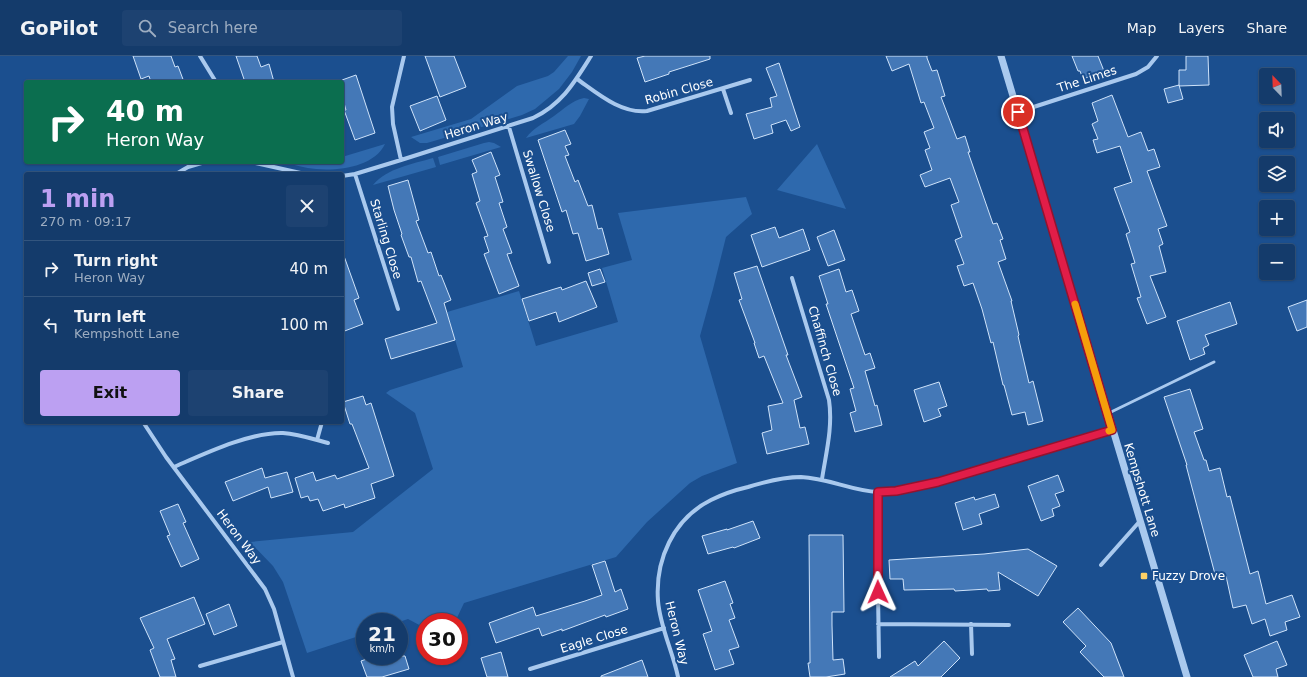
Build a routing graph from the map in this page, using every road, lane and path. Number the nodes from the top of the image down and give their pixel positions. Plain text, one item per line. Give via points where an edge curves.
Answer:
1 (200, 56) edge
2 (404, 56) edge
3 (591, 56) edge
4 (1001, 56) edge
5 (1157, 56) edge
6 (577, 79) junction
7 (215, 80) edge
8 (750, 80) dead end
9 (723, 89) junction
10 (1018, 112) junction
11 (731, 113) dead end
12 (509, 127) junction
13 (401, 160) junction
14 (199, 164) edge
15 (260, 164) edge
16 (180, 172) edge
17 (296, 172) edge
18 (355, 174) junction
19 (344, 176) edge
20 (549, 262) dead end
21 (792, 278) dead end
22 (398, 310) dead end
23 (1214, 362) dead end
24 (1107, 414) junction
25 (144, 424) edge
26 (321, 424) edge
27 (1112, 430) junction
28 (317, 440) junction
29 (328, 443) dead end
30 (174, 467) junction
31 (822, 479) junction
32 (878, 492) junction
33 (1140, 521) junction
34 (1101, 565) dead end
35 (878, 624) junction
36 (971, 624) junction
37 (1009, 625) dead end
38 (664, 628) junction
39 (284, 642) junction
40 (972, 654) dead end
41 (879, 657) dead end
42 (200, 666) dead end
43 (530, 669) dead end
44 (293, 677) edge
45 (678, 677) edge
46 (1187, 677) edge

1 - 7 street
2 - 13 street via 392,107
3 - 6 street, Heron Way
4 - 10 street, Kempshott Lane
5 - 10 street, The Limes via 1148,67 1136,74
6 - 9 street, Robin Close via 616,105 640,112
6 - 12 street, Heron Way via 552,107
8 - 9 street, Robin Close
9 - 11 street, Robin Close
10 - 24 street, Kempshott Lane
12 - 13 street, Heron Way
12 - 20 street, Swallow Close
13 - 18 street, Heron Way
14 - 16 street
15 - 17 street
18 - 19 street, Heron Way
18 - 22 street, Starling Close
21 - 31 street, Chaffinch Close via 829,400 830,423
23 - 24 lane
24 - 27 street, Kempshott Lane
25 - 30 street, Heron Way
26 - 28 street
27 - 32 street, Heron Way via 938,482
27 - 33 street, Kempshott Lane
28 - 29 street
28 - 30 street via 293,434 264,435
30 - 39 street, Heron Way via 265,589
31 - 32 street, Heron Way
31 - 38 street, Heron Way via 788,478 754,485 710,500 690,515 675,532 664,552 659,571 658,598
32 - 35 street
33 - 34 street
33 - 46 street, Kempshott Lane
35 - 36 street
35 - 41 street
36 - 37 street
36 - 40 street
38 - 43 street, Eagle Close
38 - 45 street, Heron Way
39 - 42 street
39 - 44 street, Heron Way

